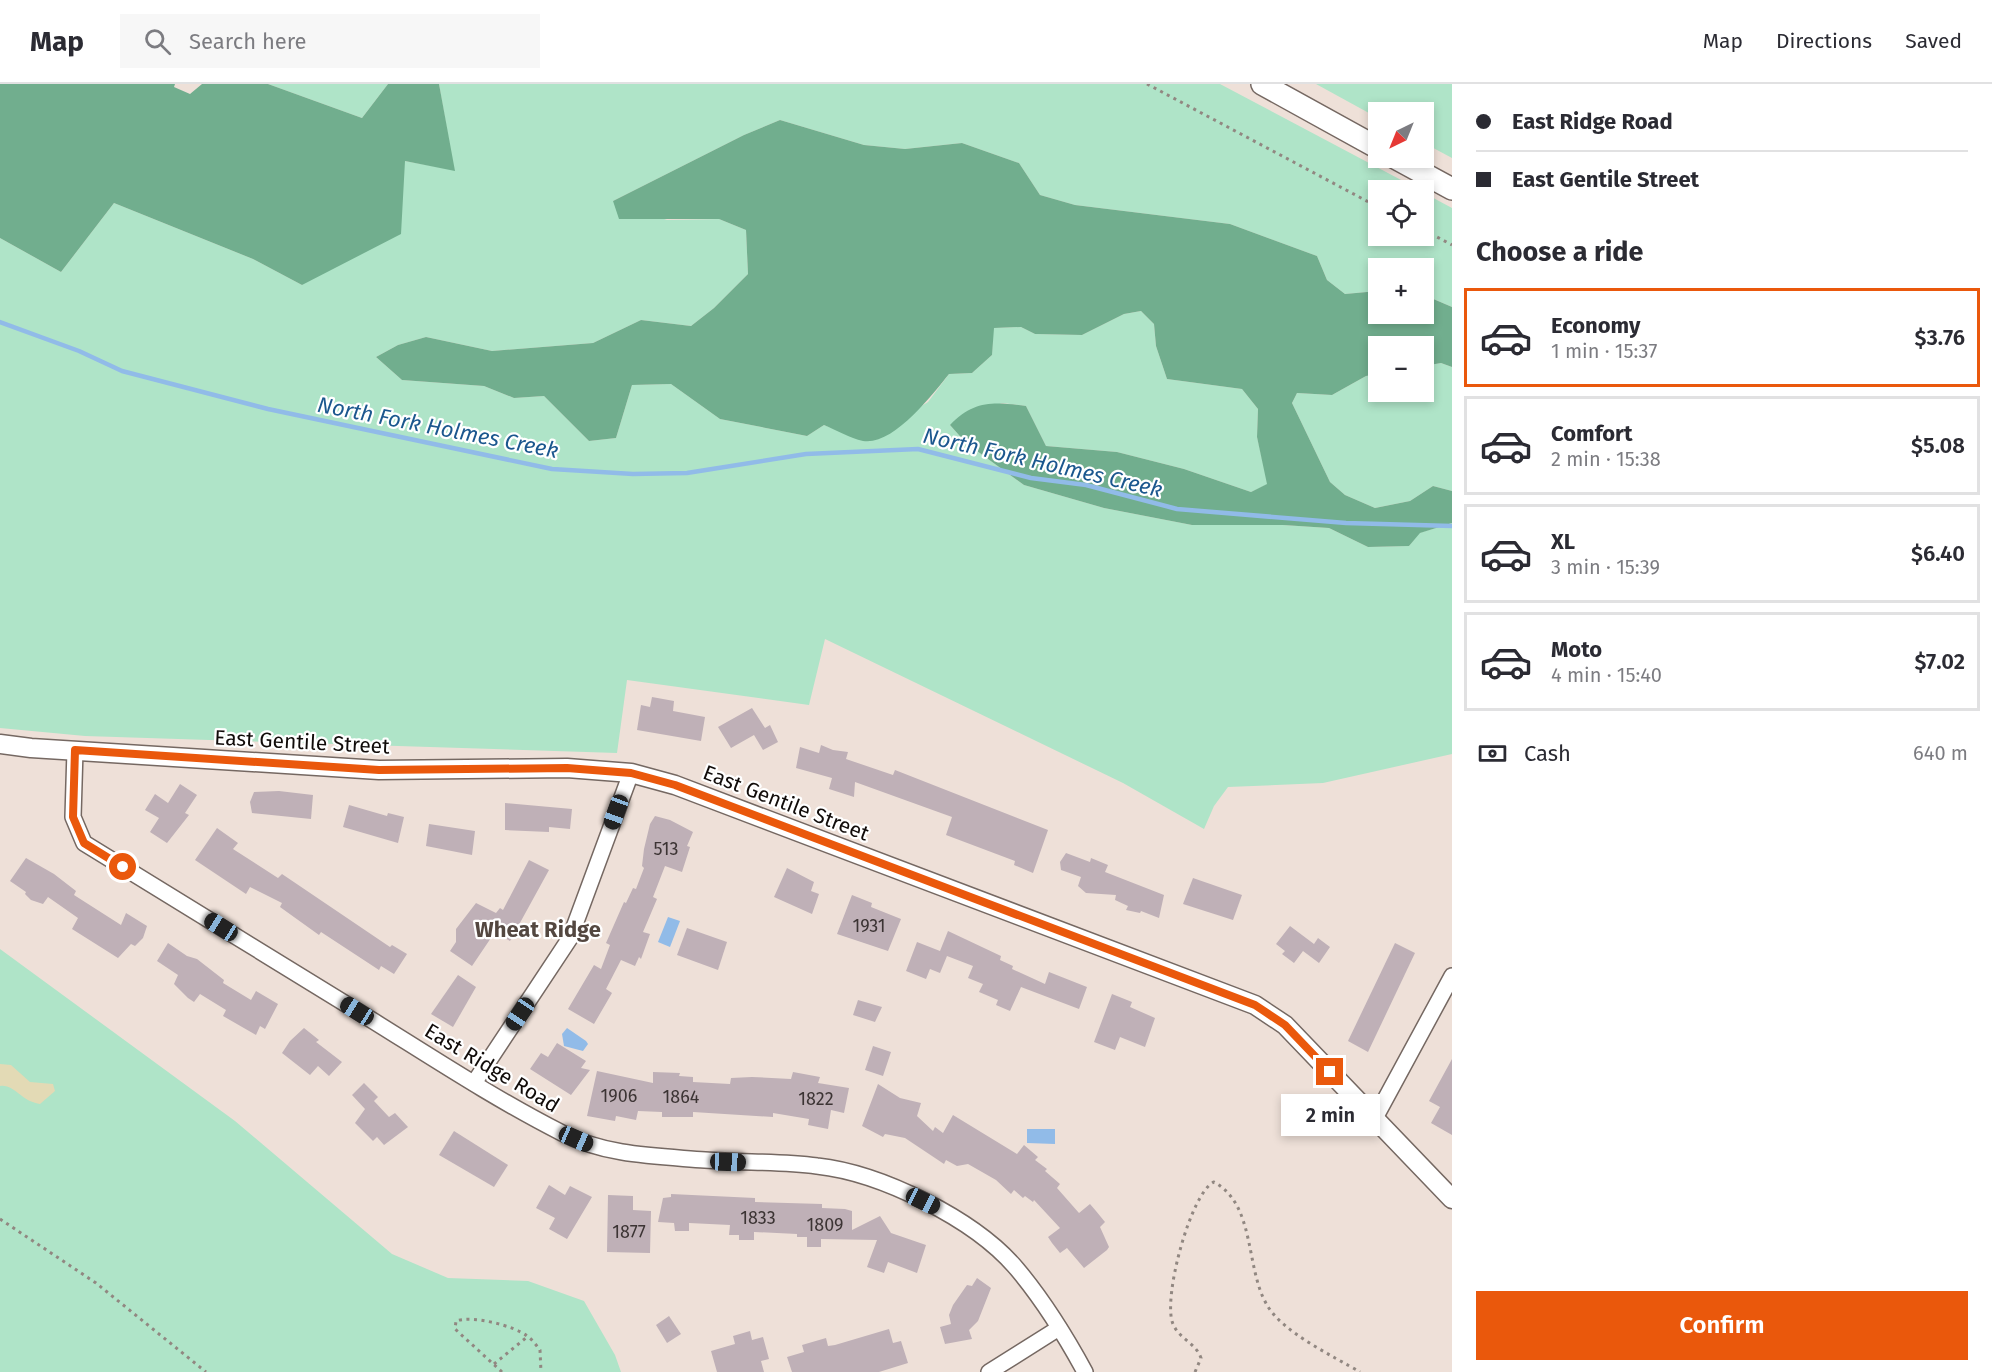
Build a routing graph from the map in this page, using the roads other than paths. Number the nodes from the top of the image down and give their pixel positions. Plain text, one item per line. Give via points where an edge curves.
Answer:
1 (1262, 84) edge
2 (1368, 142) edge
3 (1413, 168) edge
4 (1452, 189) edge
5 (0, 744) edge
6 (75, 750) junction
7 (631, 773) junction
8 (1452, 976) edge
9 (474, 1083) junction
10 (1374, 1120) junction
11 (1452, 1199) edge
12 (1059, 1328) junction
13 (989, 1372) edge
14 (1085, 1372) edge

1 - 2 main road
3 - 4 main road
5 - 6 street, East Gentile Street
6 - 7 street, East Gentile Street via 379,770 545,767
6 - 9 street, East Ridge Road via 73,817 84,843
7 - 9 street via 570,938
7 - 10 street, East Gentile Street via 675,785 1255,1005 1285,1025
8 - 10 street
9 - 12 street, East Ridge Road via 591,1146 620,1153 818,1166 905,1191 951,1216 1016,1268
10 - 11 street, East Gentile Street
12 - 13 street
12 - 14 street, East Ridge Road

